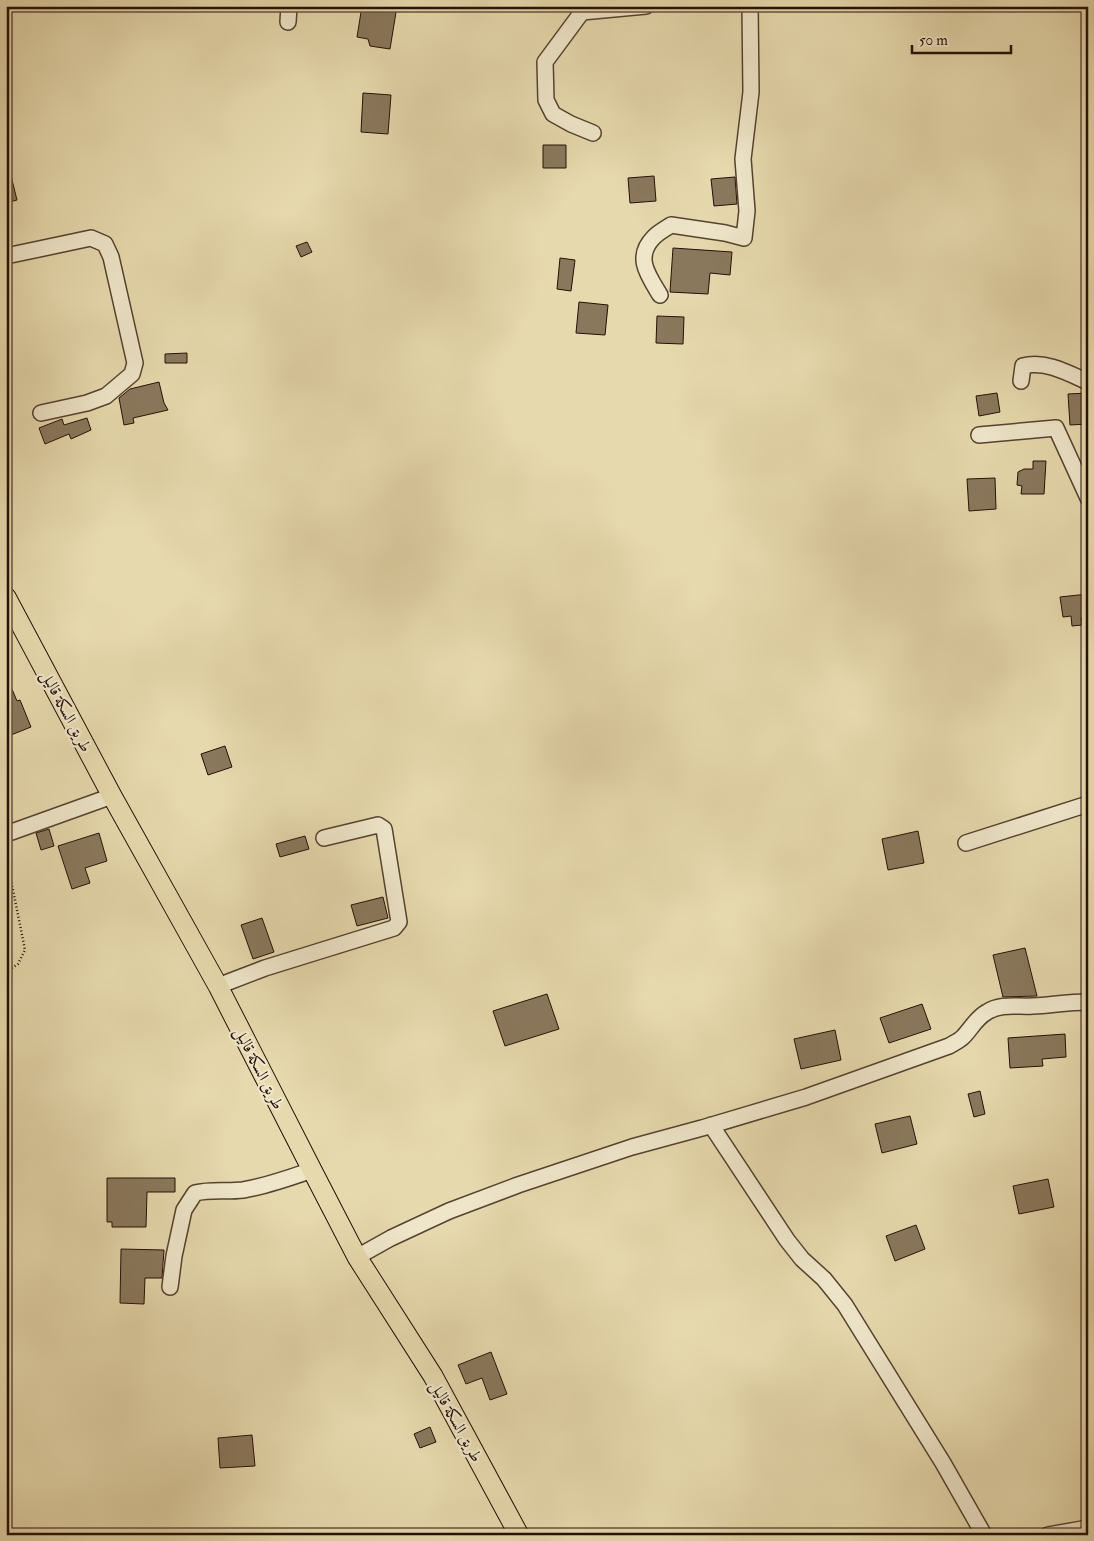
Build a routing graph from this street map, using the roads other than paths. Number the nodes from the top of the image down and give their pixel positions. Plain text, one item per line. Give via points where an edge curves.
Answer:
1 (289, 6) edge
2 (646, 6) edge
3 (750, 6) edge
4 (288, 22) dead end
5 (593, 133) dead end
6 (6, 256) edge
7 (660, 295) dead end
8 (1021, 381) dead end
9 (1088, 382) edge
10 (41, 413) dead end
11 (979, 435) dead end
12 (1086, 485) edge
13 (6, 597) edge
14 (112, 796) junction
15 (1088, 804) edge
16 (6, 834) edge
17 (324, 838) dead end
18 (966, 843) dead end
19 (218, 986) junction
20 (1088, 1002) edge
21 (711, 1126) junction
22 (312, 1170) junction
23 (357, 1257) junction
24 (170, 1286) dead end
25 (1088, 1528) edge
26 (519, 1535) edge
27 (984, 1535) edge
28 (1048, 1535) edge

1 - 4 street
2 - 5 street via 582,12 545,62 546,100 553,114
3 - 7 street via 751,92 743,159 747,211 744,238 671,225 654,237 644,254 646,272
6 - 10 street via 91,238 105,244 112,256 135,363 132,374 106,396
8 - 9 street via 1023,366 1032,363 1056,368
11 - 12 street via 1056,428
13 - 14 main road, طريق السكة قاليل
14 - 16 street
14 - 19 main road, طريق السكة قاليل
15 - 18 street
17 - 19 street via 378,825 384,829 399,922 394,928
19 - 22 main road, طريق السكة قاليل
20 - 21 street via 996,1007 986,1012 961,1039 949,1046 806,1097
21 - 23 street via 632,1147 518,1185 450,1211
21 - 27 street via 787,1240 846,1305
22 - 23 main road, طريق السكة قاليل
22 - 24 street via 241,1190 195,1193 184,1210
23 - 26 main road, طريق السكة قاليل via 432,1376
25 - 28 street

